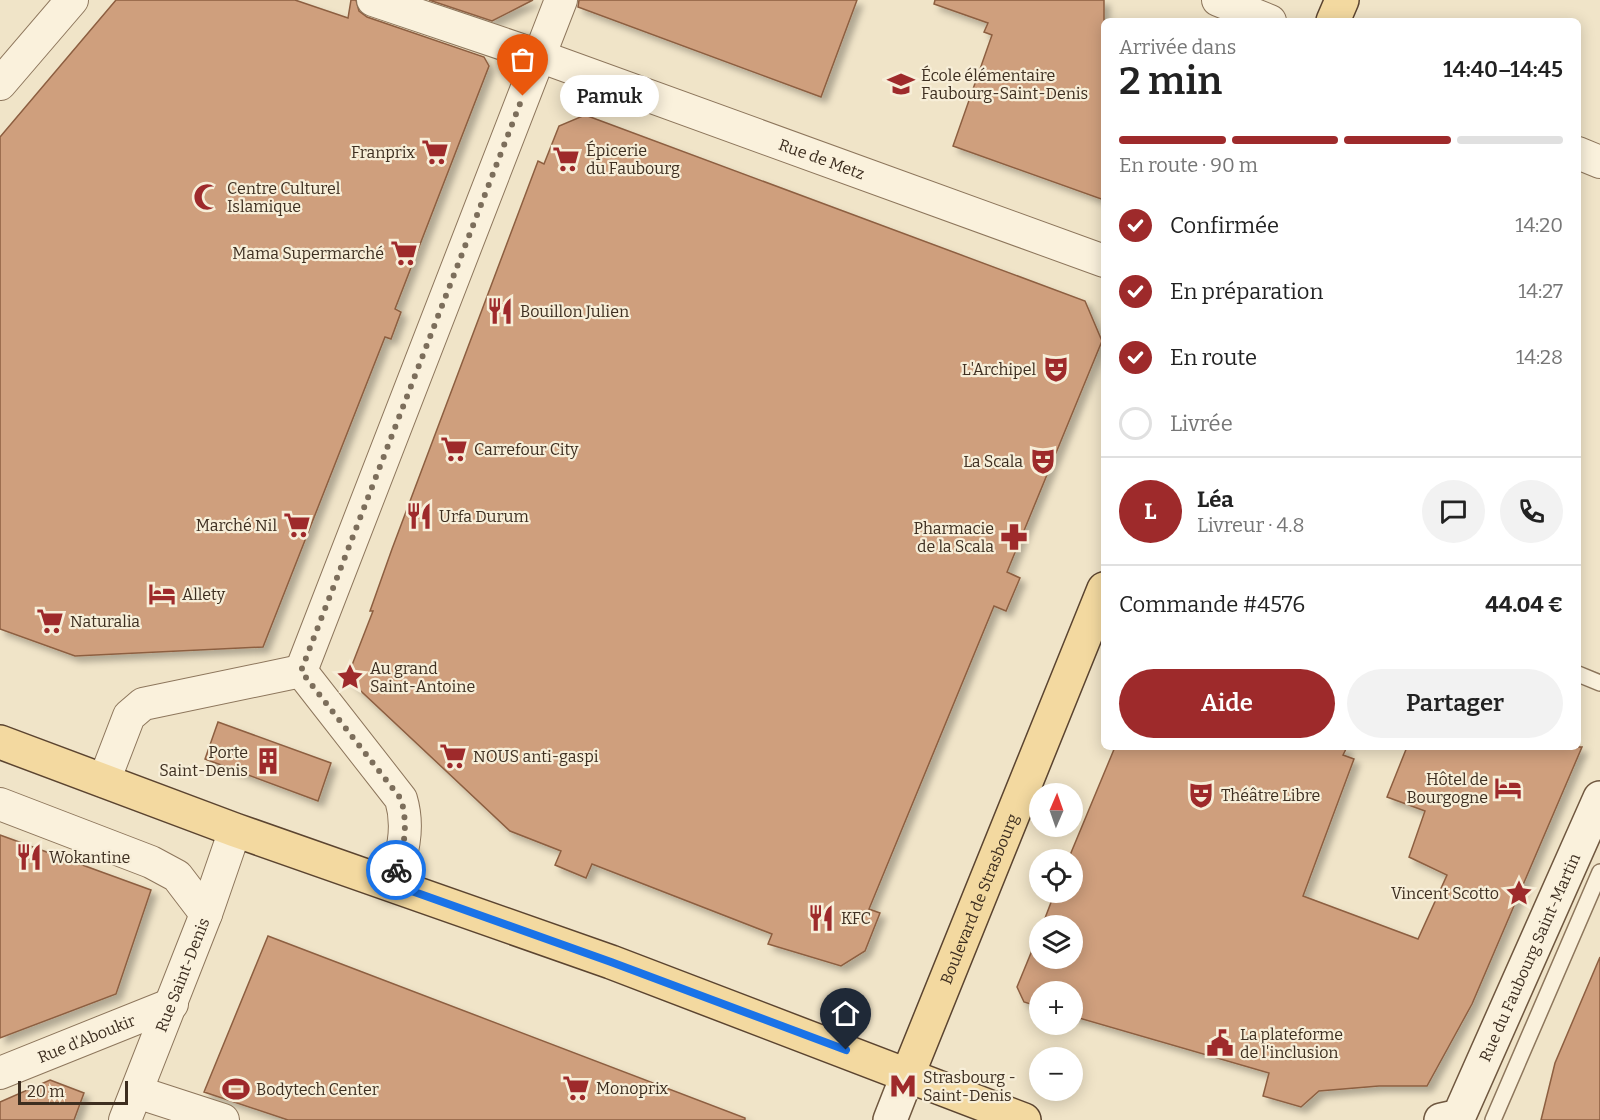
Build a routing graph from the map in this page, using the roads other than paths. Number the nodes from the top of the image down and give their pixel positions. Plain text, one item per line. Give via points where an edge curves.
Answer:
1 (72, 0) edge
2 (373, 0) edge
3 (561, 0) edge
4 (1218, 0) edge
5 (1342, 0) edge
6 (1263, 18) edge
7 (1334, 18) edge
8 (539, 56) junction
9 (0, 84) edge
10 (1581, 154) edge
11 (1600, 162) edge
12 (1101, 260) edge
13 (1101, 596) edge
14 (301, 671) junction
15 (1581, 675) edge
16 (1600, 683) edge
17 (0, 742) edge
18 (104, 782) junction
19 (1600, 798) edge
20 (0, 804) edge
21 (235, 830) junction
22 (1600, 872) edge
23 (392, 884) junction
24 (206, 914) junction
25 (172, 1004) junction
26 (0, 1073) edge
27 (908, 1074) junction
28 (138, 1092) junction
29 (1457, 1119) edge
30 (125, 1120) edge
31 (223, 1120) edge
32 (890, 1120) edge
33 (1024, 1120) edge
34 (1493, 1120) edge

1 - 9 street
2 - 8 street, Rue de Metz
3 - 8 street
4 - 6 street
5 - 7 main road
8 - 12 street, Rue de Metz
8 - 14 street
10 - 11 street
13 - 27 main road, Boulevard de Strasbourg
14 - 18 street via 143,704 129,716
14 - 23 street via 401,799 405,838
15 - 16 lane
17 - 18 main road
18 - 21 main road
19 - 29 main road, Rue du Faubourg Saint-Martin
20 - 24 street via 151,862 177,876
21 - 23 main road
21 - 24 street, Rue Saint-Denis
22 - 34 lane, Rue du Faubourg Saint-Martin
23 - 27 main road
24 - 25 street, Rue Saint-Denis
25 - 26 street, Rue d'Aboukir
25 - 28 street, Rue Saint-Denis
27 - 32 main road
27 - 33 main road
28 - 30 street, Rue Saint-Denis
28 - 31 street

